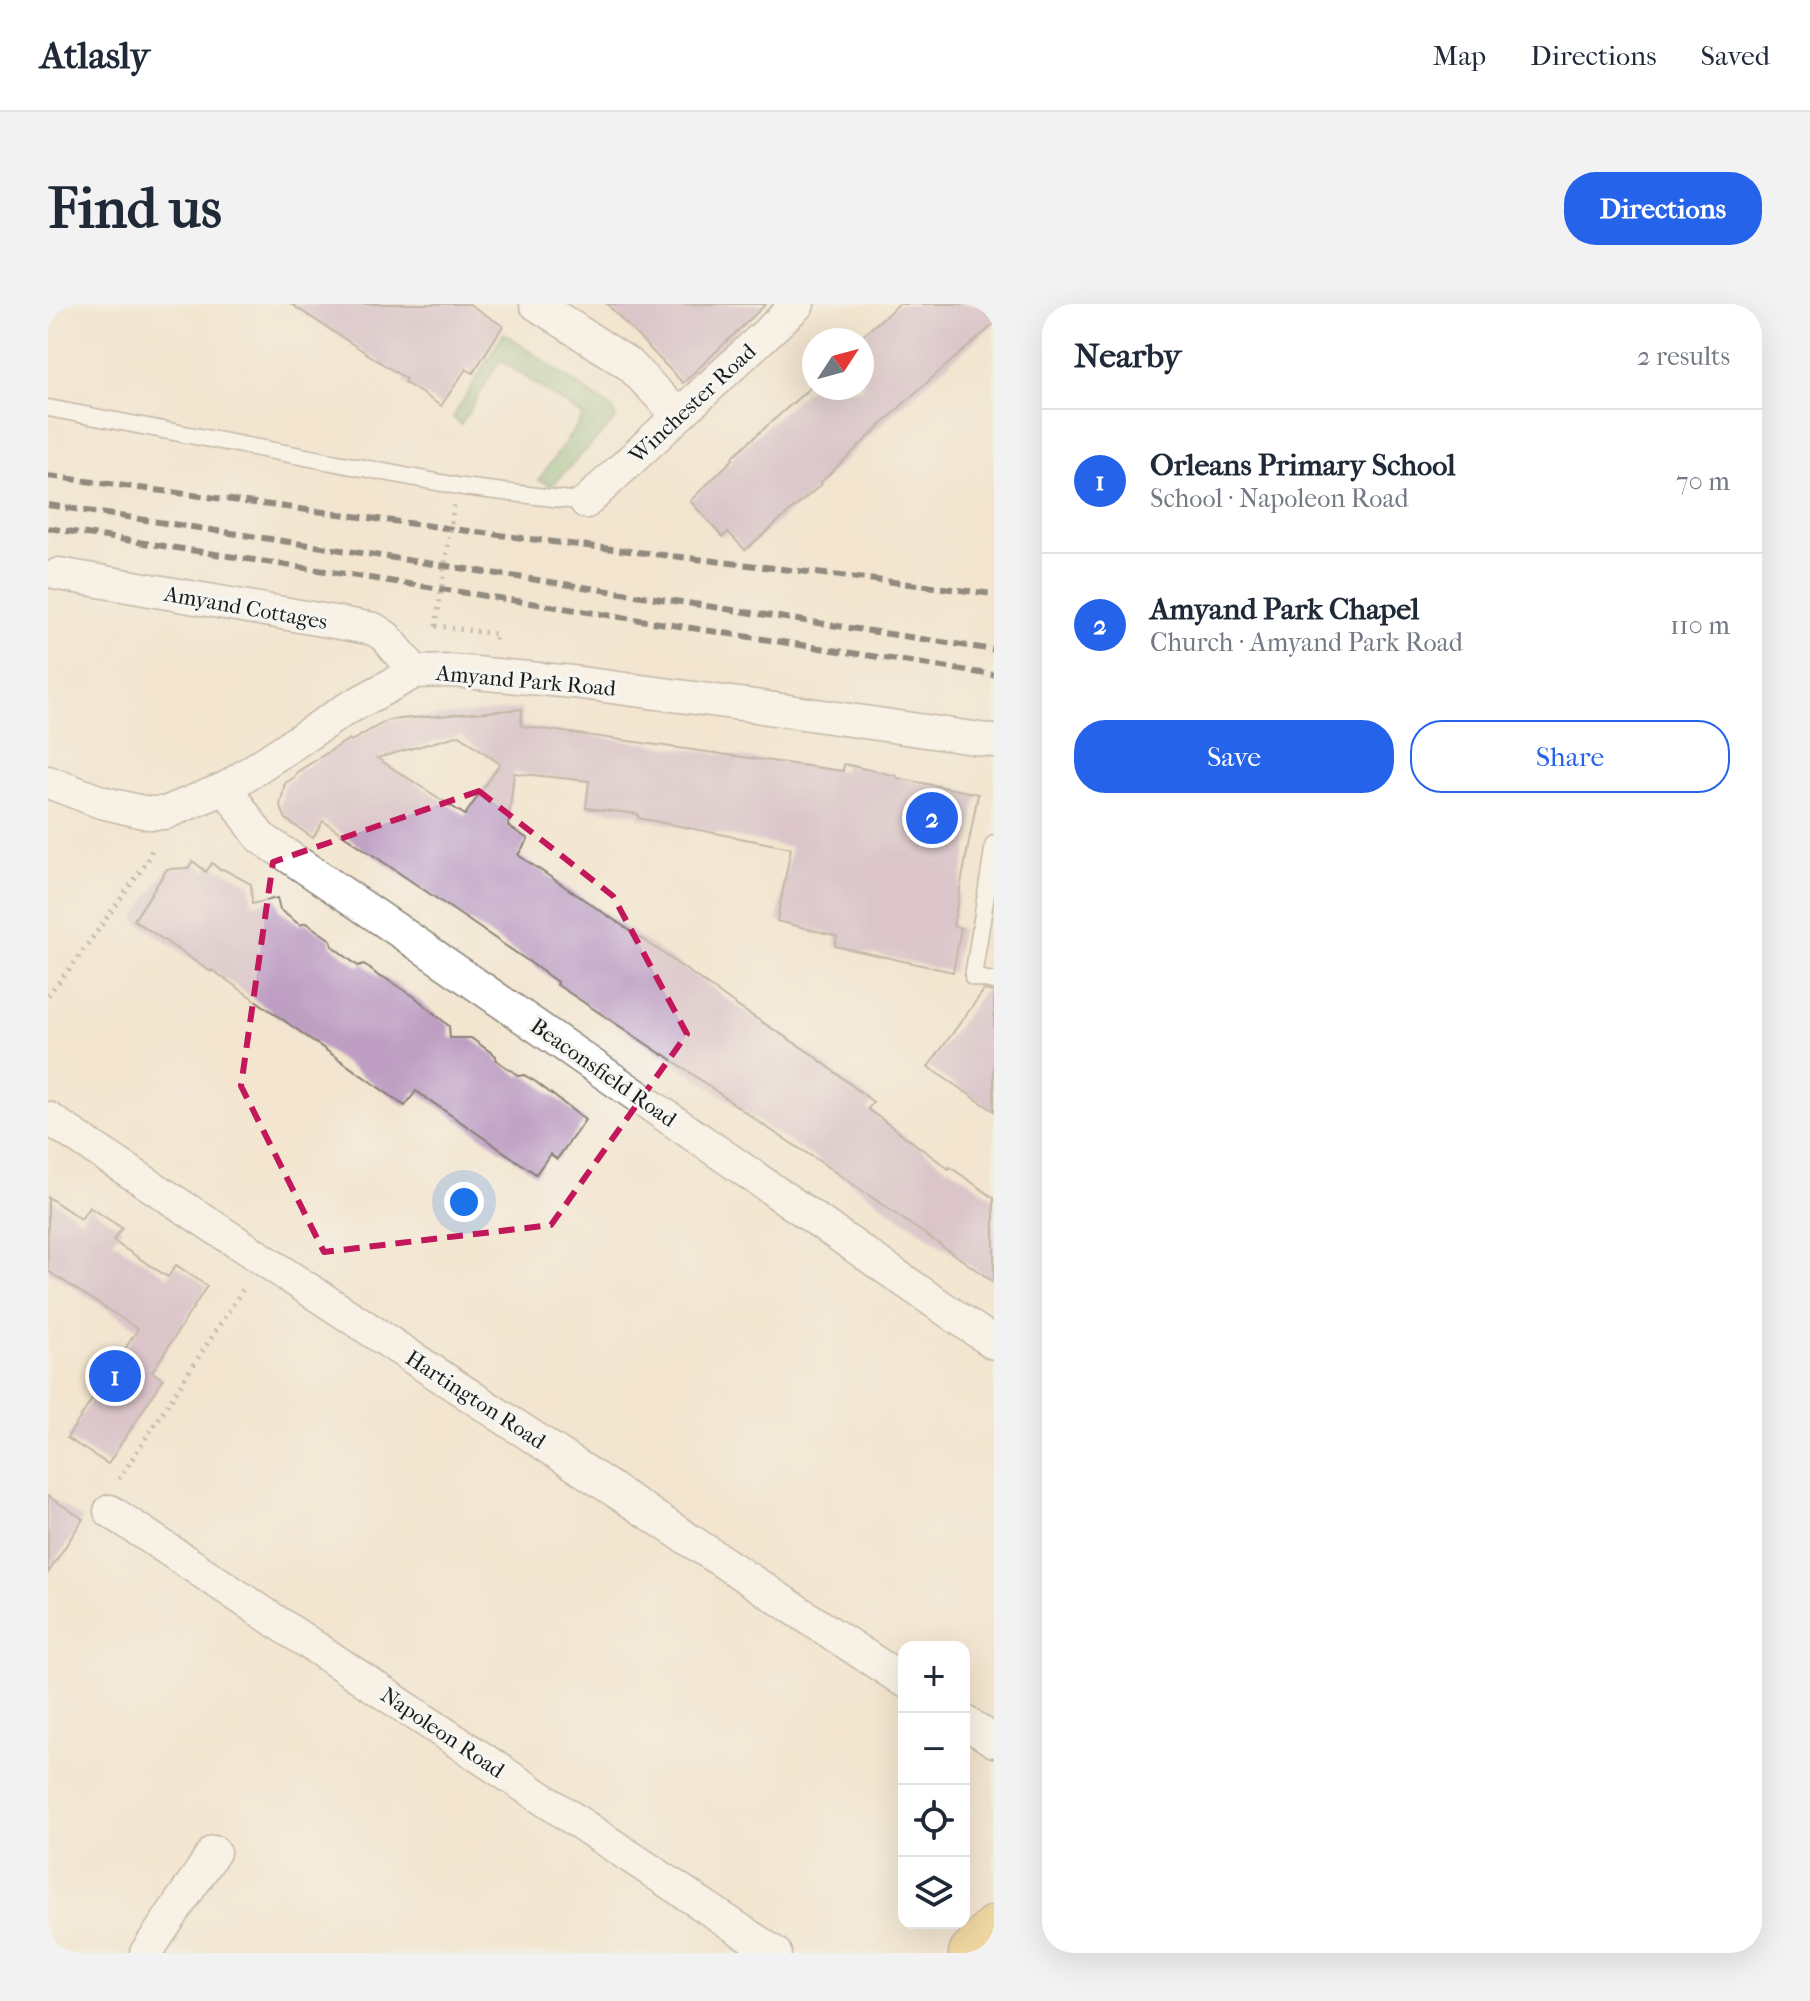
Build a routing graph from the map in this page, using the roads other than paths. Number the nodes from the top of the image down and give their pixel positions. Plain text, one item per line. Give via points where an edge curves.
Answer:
1 (536, 304) edge
2 (798, 304) edge
3 (48, 408) edge
4 (678, 415) junction
5 (586, 502) joint
6 (59, 574) dead end
7 (415, 672) junction
8 (994, 741) edge
9 (48, 782) edge
10 (226, 788) junction
11 (994, 844) edge
12 (994, 981) edge
13 (48, 1118) edge
14 (994, 1343) edge
15 (110, 1511) road end
16 (898, 1677) edge
17 (970, 1725) edge
18 (994, 1741) edge
19 (214, 1852) dead end
20 (994, 1928) edge
21 (146, 1953) edge
22 (775, 1953) edge
23 (971, 1953) edge

1 - 4 street via 630,365
2 - 4 street, Winchester Road
3 - 5 lane via 463,487
4 - 5 street, Winchester Road
6 - 7 street, Amyand Cottages via 374,629
7 - 8 street, Amyand Park Road via 573,682
7 - 10 street, Amyand Park Road via 343,711
9 - 10 street, Amyand Park Road via 147,813 165,813
10 - 14 street, Beaconsfield Road via 260,837
11 - 12 lane via 973,977
13 - 16 street, Hartington Road
15 - 22 street, Napoleon Road
17 - 18 street
19 - 21 street
20 - 23 main road

